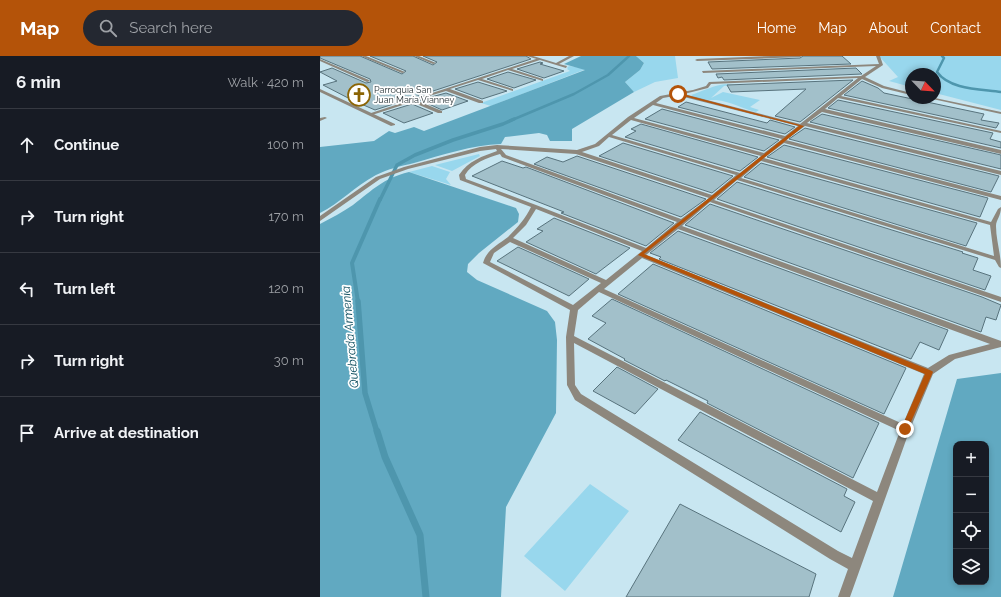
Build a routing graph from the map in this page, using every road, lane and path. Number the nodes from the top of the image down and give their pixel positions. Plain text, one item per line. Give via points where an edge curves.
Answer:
1 (363, 56) edge
2 (416, 56) edge
3 (529, 56) edge
4 (572, 56) edge
5 (800, 56) edge
6 (878, 56) edge
7 (696, 58) edge
8 (540, 59) junction
9 (320, 60) edge
10 (434, 63) dead end
11 (556, 64) junction
12 (881, 65) junction
13 (566, 67) dead end
14 (508, 69) junction
15 (403, 72) dead end
16 (703, 72) junction
17 (862, 77) junction
18 (479, 79) junction
19 (542, 80) dead end
20 (368, 82) dead end
21 (710, 83) junction
22 (446, 89) junction
23 (320, 90) edge
24 (512, 90) dead end
25 (905, 92) edge
26 (678, 94) junction
27 (838, 97) junction
28 (412, 100) junction
29 (941, 100) edge
30 (480, 102) dead end
31 (652, 103) junction
32 (821, 110) junction
33 (440, 112) dead end
34 (370, 114) junction
35 (1001, 114) edge
36 (630, 118) junction
37 (393, 125) dead end
38 (803, 125) junction
39 (1001, 132) edge
40 (610, 136) junction
41 (785, 140) junction
42 (499, 149) junction
43 (577, 152) junction
44 (1001, 152) edge
45 (763, 157) junction
46 (1001, 174) edge
47 (738, 177) junction
48 (1001, 198) edge
49 (711, 199) junction
50 (534, 206) junction
51 (1001, 209) edge
52 (320, 219) edge
53 (679, 224) junction
54 (993, 224) junction
55 (509, 239) junction
56 (643, 252) junction
57 (999, 262) edge
58 (607, 282) junction
59 (598, 289) junction
60 (1001, 300) edge
61 (574, 309) junction
62 (570, 337) junction
63 (1000, 344) edge
64 (929, 372) junction
65 (905, 429) junction
66 (880, 499) junction
67 (855, 566) junction
68 (844, 597) edge

1 - 15 street
2 - 10 street
3 - 8 street
4 - 11 street
5 - 7 street
6 - 12 street
7 - 16 street
8 - 11 street
8 - 14 street
9 - 20 street
11 - 13 street
12 - 16 street
12 - 17 street
14 - 18 street
14 - 19 street
16 - 21 street
17 - 21 street
17 - 25 street via 883,87
17 - 27 street
18 - 22 street
18 - 24 street
21 - 26 street via 707,87
22 - 28 street
22 - 30 street
23 - 34 street
26 - 31 street via 662,97
26 - 38 street
27 - 32 street
27 - 39 street
28 - 33 street
28 - 34 street
29 - 35 street
31 - 36 street
31 - 41 street
32 - 38 street
32 - 44 street
34 - 37 street
36 - 40 street
36 - 45 street
38 - 41 street
38 - 46 street
40 - 43 street via 597,145
40 - 47 street
41 - 45 street
41 - 48 street
42 - 43 street
42 - 50 street via 464,170 463,180
42 - 52 street via 480,149 378,178
42 - 53 street via 504,156
43 - 49 street
45 - 47 street
45 - 54 street
47 - 49 street
47 - 57 street
49 - 53 street
49 - 60 street
50 - 55 street via 529,216
50 - 56 street
51 - 54 street
53 - 56 street
53 - 63 street
54 - 57 street
55 - 58 street
55 - 61 street via 493,248 486,263
56 - 58 street
56 - 64 street
58 - 59 street
59 - 61 street
59 - 65 street
61 - 62 street
62 - 66 street
62 - 67 street via 571,386 578,397
63 - 64 street via 952,357
64 - 65 street
65 - 66 street
66 - 67 street
67 - 68 street

